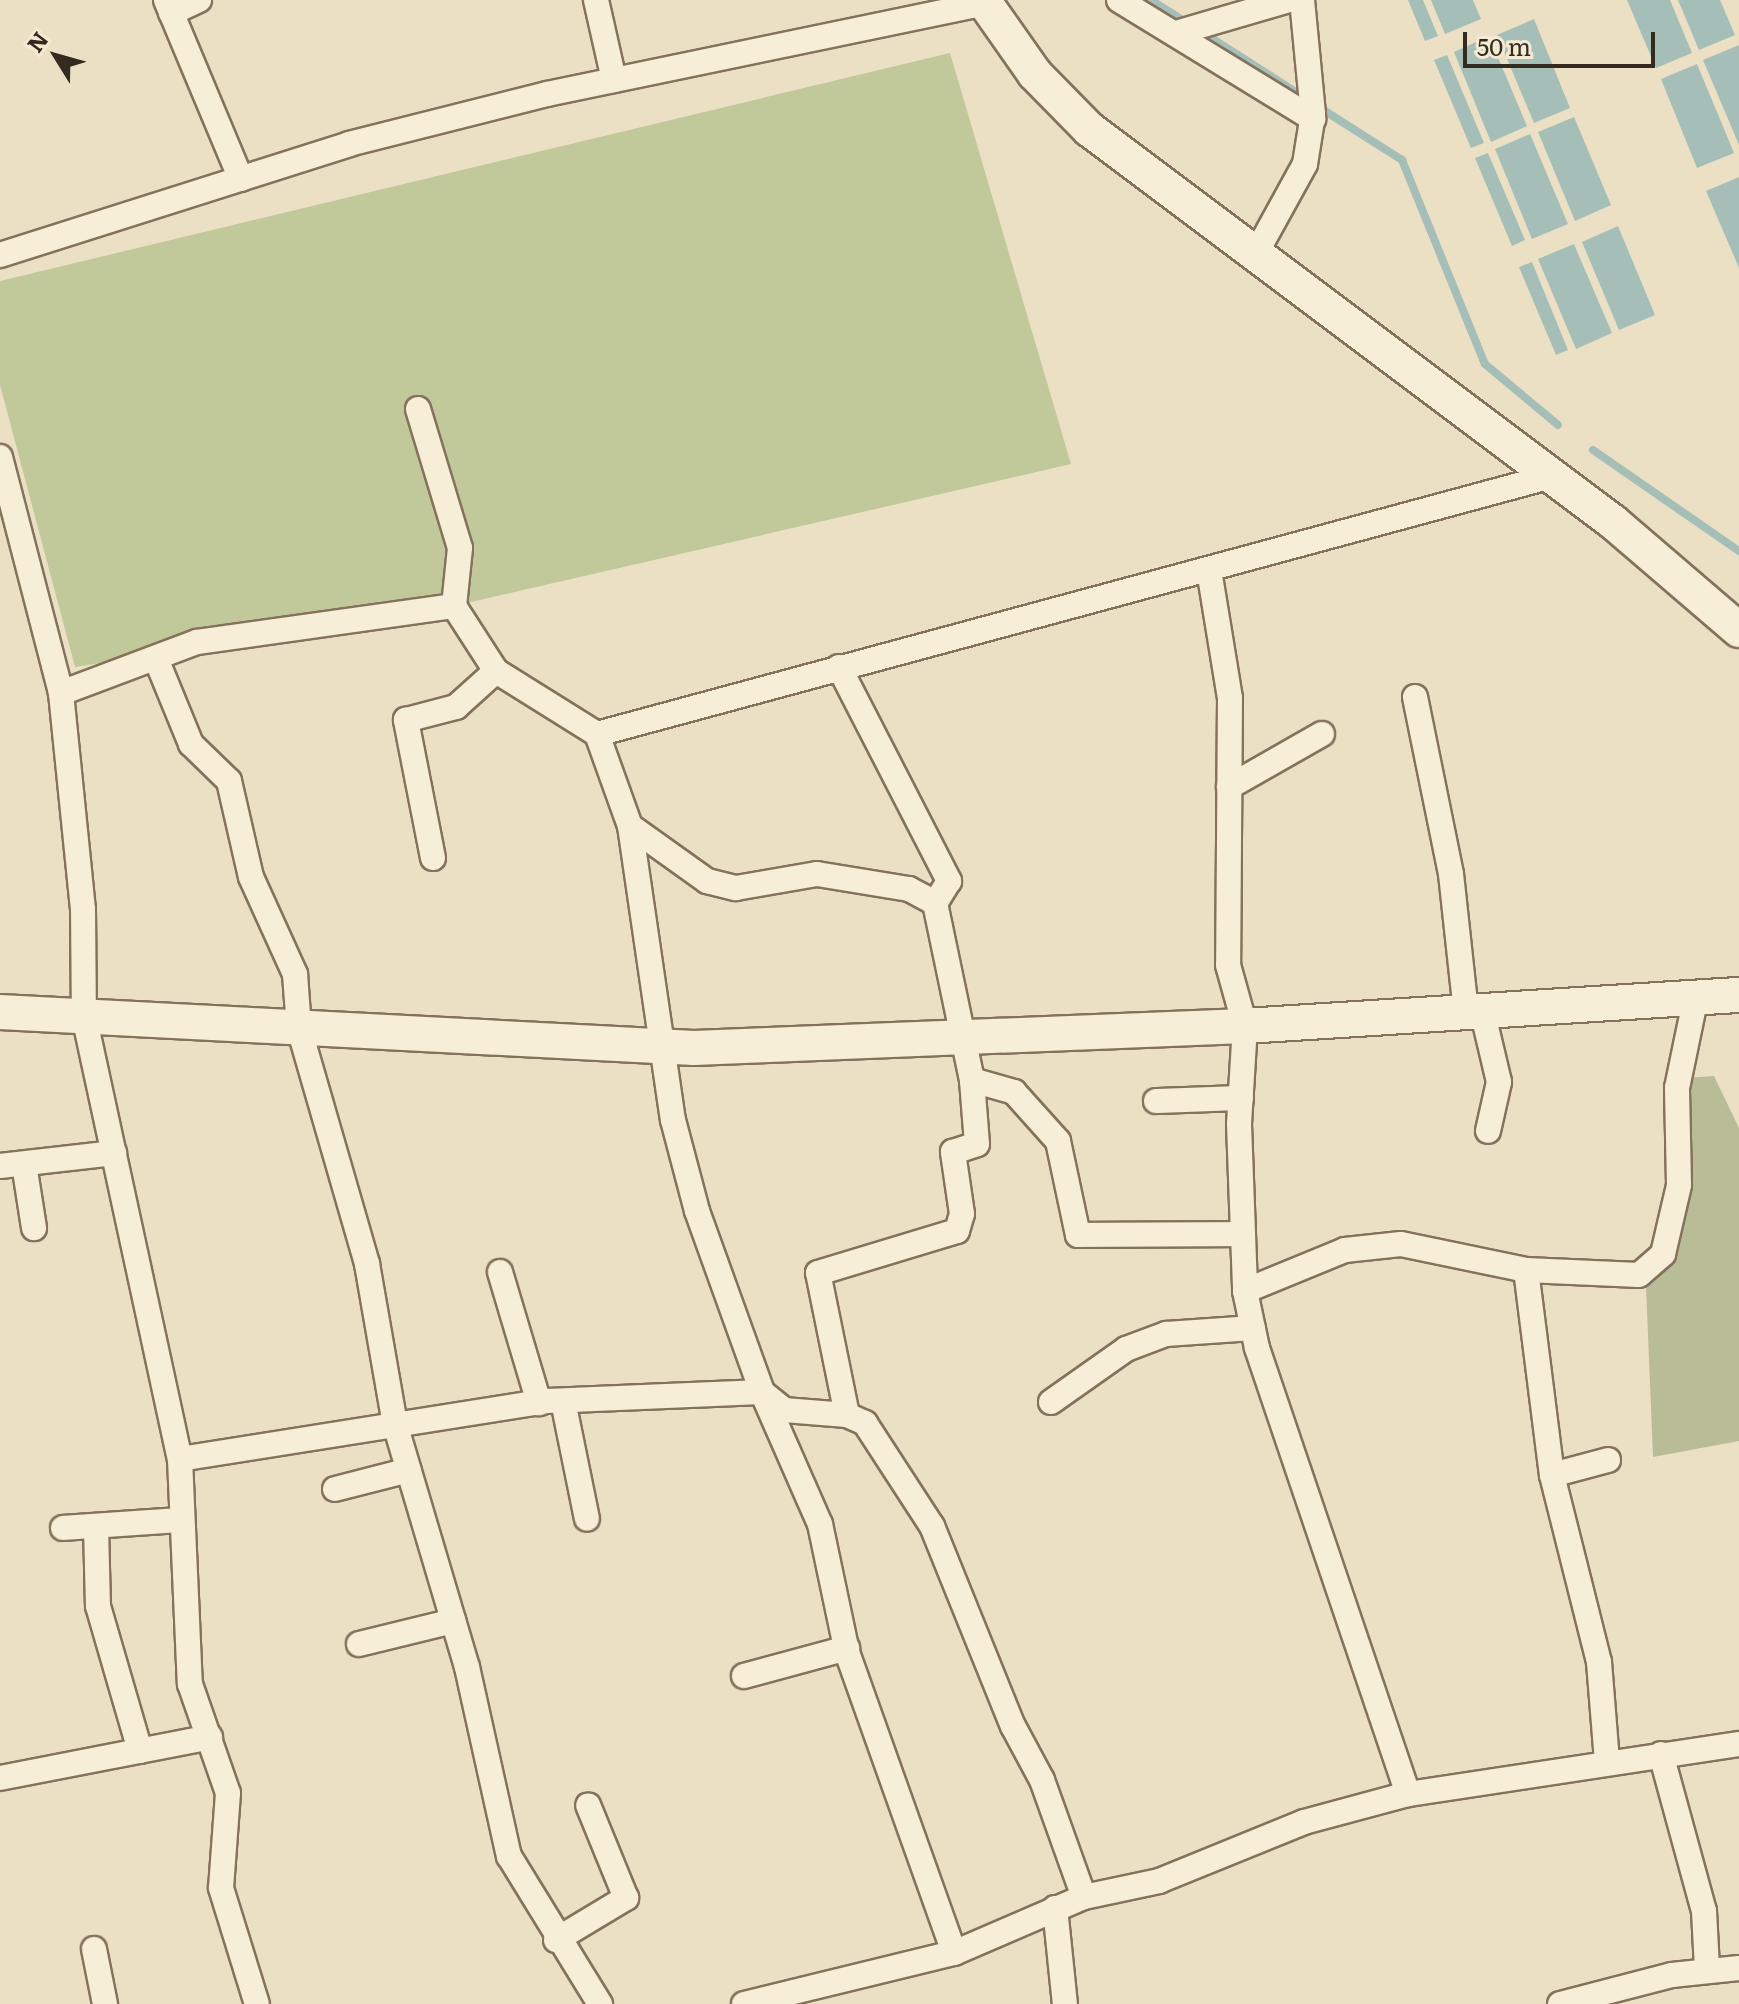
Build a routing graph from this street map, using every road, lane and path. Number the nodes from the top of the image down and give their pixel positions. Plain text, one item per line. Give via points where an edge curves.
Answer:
1 (199, 0) edge
2 (596, 0) edge
3 (1119, 0) edge
4 (1289, 0) edge
5 (1302, 0) edge
6 (984, 2) edge
7 (168, 6) edge
8 (1178, 32) junction
9 (614, 80) junction
10 (1313, 116) junction
11 (241, 179) junction
12 (0, 255) edge
13 (1255, 255) junction
14 (418, 409) dead end
15 (0, 457) edge
16 (1552, 476) junction
17 (1209, 570) junction
18 (454, 606) junction
19 (1739, 630) edge
20 (157, 661) junction
21 (839, 667) junction
22 (496, 671) junction
23 (61, 693) junction
24 (1415, 697) dead end
25 (597, 734) junction
26 (1322, 734) dead end
27 (1229, 787) junction
28 (630, 826) junction
29 (433, 858) dead end
30 (935, 903) junction
31 (1739, 995) edge
32 (1696, 996) junction
33 (1474, 1011) junction
34 (0, 1012) edge
35 (84, 1016) junction
36 (1245, 1026) junction
37 (299, 1028) junction
38 (963, 1033) junction
39 (666, 1046) junction
40 (972, 1080) junction
41 (1241, 1098) junction
42 (1156, 1101) dead end
43 (1488, 1131) dead end
44 (114, 1153) junction
45 (12, 1165) edge
46 (34, 1228) dead end
47 (1242, 1234) junction
48 (1526, 1270) junction
49 (500, 1272) dead end
50 (1245, 1291) junction
51 (1253, 1328) junction
52 (762, 1392) junction
53 (551, 1402) junction
54 (1051, 1402) dead end
55 (847, 1415) junction
56 (395, 1424) junction
57 (180, 1459) junction
58 (1608, 1460) dead end
59 (409, 1470) junction
60 (1552, 1475) junction
61 (335, 1489) dead end
62 (587, 1519) dead end
63 (179, 1520) junction
64 (96, 1526) junction
65 (63, 1528) dead end
66 (453, 1621) junction
67 (359, 1644) dead end
68 (847, 1648) junction
69 (744, 1676) dead end
70 (210, 1737) junction
71 (1739, 1744) edge
72 (140, 1751) junction
73 (1661, 1754) junction
74 (1607, 1762) junction
75 (0, 1778) edge
76 (1408, 1794) junction
77 (588, 1805) dead end
78 (1084, 1897) junction
79 (1055, 1908) junction
80 (556, 1940) junction
81 (94, 1949) dead end
82 (954, 1953) junction
83 (1707, 1968) junction
84 (1739, 1968) edge
85 (105, 2004) edge
86 (257, 2004) edge
87 (600, 2004) edge
88 (744, 2004) edge
89 (1065, 2004) edge
90 (1560, 2004) edge

1 - 7 street
2 - 9 street
3 - 8 street
4 - 8 street
5 - 10 street
6 - 9 street
6 - 13 street via 1035,74 1089,129
7 - 11 street
8 - 10 street
9 - 11 street via 349,144
10 - 13 street via 1305,164
11 - 12 street
13 - 16 street
14 - 18 street via 460,548
15 - 23 street
16 - 17 street
16 - 19 street
17 - 21 street
17 - 27 street via 1230,698
18 - 20 street via 197,642
18 - 22 street
20 - 23 street
20 - 37 street via 191,744 229,781 251,877 295,974
21 - 25 street
21 - 30 street via 949,881
22 - 25 street
22 - 29 street via 456,707 406,720
23 - 35 street via 83,909
24 - 33 street
25 - 28 street
26 - 27 street
27 - 36 street via 1228,965
28 - 30 street via 707,881 736,888 817,874 909,889
28 - 39 street
30 - 38 street
31 - 32 street
32 - 33 street
32 - 48 street via 1677,1088 1679,1185 1663,1254 1639,1275
33 - 36 street
33 - 43 street via 1499,1082
34 - 35 street
35 - 37 street
35 - 44 street
36 - 38 street
36 - 41 street
37 - 39 street
37 - 56 street via 367,1264
38 - 39 street
38 - 40 street
39 - 52 street via 673,1120 697,1211
40 - 47 street via 1014,1092 1058,1141 1078,1235
40 - 55 street via 977,1144 953,1152 962,1214 957,1231 818,1273
41 - 42 street
41 - 47 street
44 - 45 street
44 - 57 street
45 - 46 street
47 - 50 street
48 - 50 street via 1401,1244 1345,1250
48 - 60 street
49 - 53 street
50 - 51 street
51 - 54 street via 1153,1339 1126,1349
51 - 76 street
52 - 53 street
52 - 55 street via 784,1410
52 - 68 street via 820,1524
53 - 56 street
53 - 62 street
55 - 78 street via 865,1423 932,1526 1013,1726 1042,1780
56 - 57 street
56 - 59 street
57 - 63 street
58 - 60 street
59 - 61 street
59 - 66 street
60 - 74 street via 1599,1662
63 - 64 street
63 - 70 street via 190,1684
64 - 65 street
64 - 72 street via 98,1606
66 - 67 street
66 - 80 street via 509,1856
68 - 69 street
68 - 82 street
70 - 72 street
70 - 86 street via 228,1793 221,1888
71 - 73 street
72 - 75 street
73 - 74 street
73 - 83 street via 1704,1911
74 - 76 street
76 - 78 street via 1304,1822 1159,1881
77 - 80 street via 626,1898
78 - 79 street
79 - 82 street
79 - 89 street
80 - 87 street
81 - 85 street
82 - 88 street
83 - 84 street
83 - 90 street

